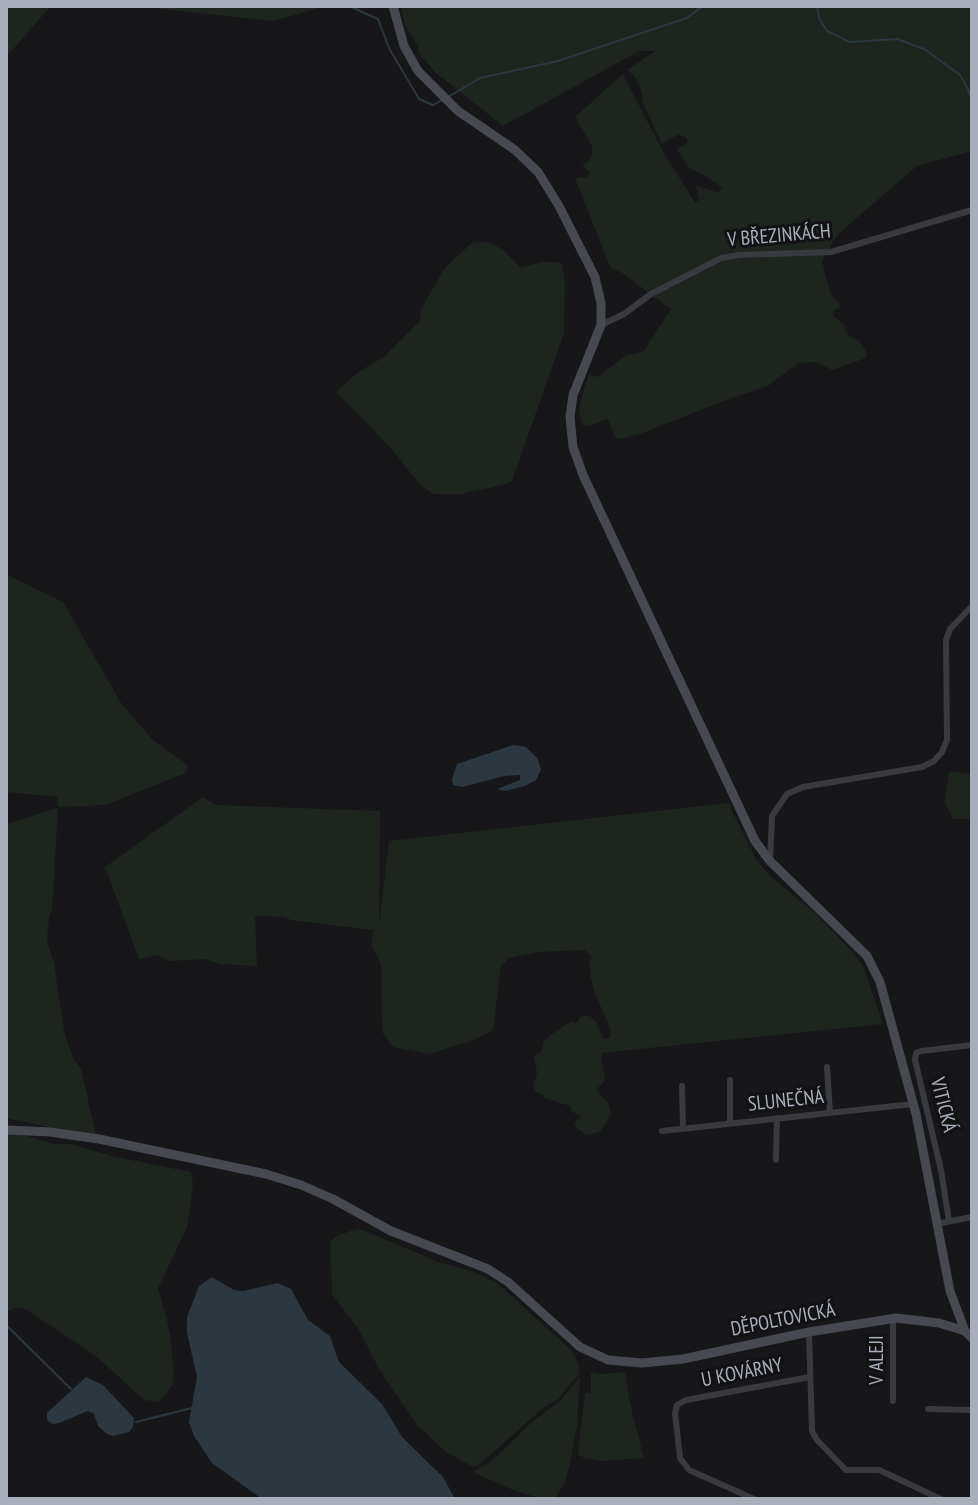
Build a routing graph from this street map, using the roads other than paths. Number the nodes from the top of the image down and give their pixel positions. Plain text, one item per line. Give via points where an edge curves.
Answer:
1 (393, 6) edge
2 (972, 210) edge
3 (601, 325) junction
4 (972, 606) edge
5 (770, 861) junction
6 (972, 1045) edge
7 (827, 1067) dead end
8 (730, 1080) dead end
9 (682, 1086) dead end
10 (913, 1104) junction
11 (830, 1113) junction
12 (777, 1118) junction
13 (730, 1123) junction
14 (683, 1128) junction
15 (6, 1130) edge
16 (662, 1131) dead end
17 (776, 1160) dead end
18 (972, 1217) edge
19 (949, 1221) junction
20 (936, 1224) junction
21 (893, 1318) junction
22 (809, 1332) junction
23 (968, 1335) edge
24 (810, 1377) junction
25 (893, 1401) dead end
26 (928, 1409) dead end
27 (972, 1410) edge
28 (754, 1499) edge
29 (941, 1499) edge

1 - 3 street via 404,46 418,71 458,111 538,172 595,277
2 - 3 street, V BŘEZINKÁCH via 831,252 721,258
3 - 5 street, DĚPOLTOVICKÁ via 573,395 573,447 755,841
4 - 5 street via 946,640 947,740 942,752 922,767 787,794 772,816
5 - 10 street, DĚPOLTOVICKÁ via 867,956 880,982
6 - 19 street, VITICKÁ via 921,1051 915,1060
7 - 11 street
8 - 13 street
9 - 14 street
10 - 11 street, SLUNEČNÁ
10 - 20 street, DĚPOLTOVICKÁ
11 - 12 street, SLUNEČNÁ
12 - 13 street, SLUNEČNÁ
12 - 17 street
13 - 14 street, SLUNEČNÁ
14 - 16 street, SLUNEČNÁ
15 - 22 street, DĚPOLTOVICKÁ via 99,1139 301,1185 391,1231 488,1269 580,1347 608,1360 683,1359
18 - 19 street
19 - 20 street
20 - 23 street, DĚPOLTOVICKÁ via 950,1291
21 - 22 street, DĚPOLTOVICKÁ
21 - 23 street, DĚPOLTOVICKÁ via 939,1323
21 - 25 street, V ALEJI
22 - 24 street, U KOVÁRNY
24 - 28 street, U KOVÁRNY via 677,1405 680,1458 689,1470
24 - 29 street, U KOVÁRNY via 812,1431 842,1468 879,1470
26 - 27 street

